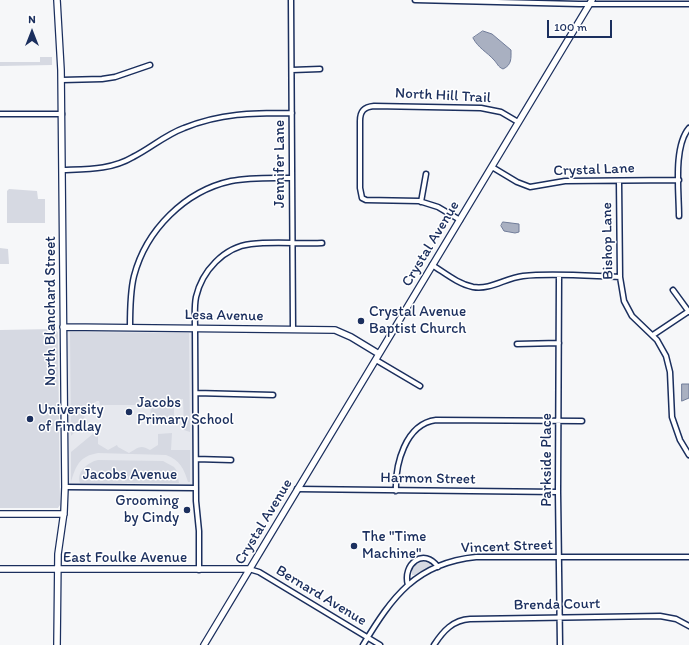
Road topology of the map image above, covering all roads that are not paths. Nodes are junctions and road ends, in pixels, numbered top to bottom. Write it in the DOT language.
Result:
graph roads {
  1 [pos="57,0"];
  2 [pos="291,0"];
  3 [pos="415,0"];
  4 [pos="436,0"];
  5 [pos="441,0"];
  6 [pos="471,0"];
  7 [pos="518,1"];
  8 [pos="590,2"];
  9 [pos="689,4"];
  10 [pos="150,64"];
  11 [pos="320,69"];
  12 [pos="292,70"];
  13 [pos="62,80"];
  14 [pos="292,113"];
  15 [pos="0,114"];
  16 [pos="62,114"];
  17 [pos="518,122"];
  18 [pos="689,128"];
  19 [pos="492,167"];
  20 [pos="62,170"];
  21 [pos="426,174"];
  22 [pos="292,178"];
  23 [pos="679,180"];
  24 [pos="619,181"];
  25 [pos="421,202"];
  26 [pos="679,216"];
  27 [pos="460,220"];
  28 [pos="292,243"];
  29 [pos="322,243"];
  30 [pos="432,266"];
  31 [pos="559,276"];
  32 [pos="620,277"];
  33 [pos="673,290"];
  34 [pos="689,312"];
  35 [pos="63,327"];
  36 [pos="130,327"];
  37 [pos="195,328"];
  38 [pos="292,329"];
  39 [pos="653,335"];
  40 [pos="517,344"];
  41 [pos="559,344"];
  42 [pos="379,354"];
  43 [pos="376,360"];
  44 [pos="420,386"];
  45 [pos="196,393"];
  46 [pos="272,395"];
  47 [pos="559,421"];
  48 [pos="582,421"];
  49 [pos="689,455"];
  50 [pos="196,459"];
  51 [pos="231,460"];
  52 [pos="65,487"];
  53 [pos="196,488"];
  54 [pos="297,489"];
  55 [pos="396,491"];
  56 [pos="558,492"];
  57 [pos="0,514"];
  58 [pos="64,514"];
  59 [pos="689,557"];
  60 [pos="559,558"];
  61 [pos="438,567"];
  62 [pos="0,569"];
  63 [pos="249,569"];
  64 [pos="58,570"];
  65 [pos="200,570"];
  66 [pos="408,585"];
  67 [pos="559,618"];
  68 [pos="689,626"];
  69 [pos="368,638"];
  70 [pos="57,645"];
  71 [pos="204,645"];
  72 [pos="363,645"];
  73 [pos="380,645"];
  74 [pos="434,645"];
  75 [pos="560,645"];
  1 -- 13 [label="street, North Blanchard Street"];
  2 -- 12 [label="street, Jennifer Lane"];
  3 -- 4 [label="street"];
  4 -- 5 [label="street"];
  5 -- 6 [label="street"];
  6 -- 7 [label="street"];
  7 -- 8 [label="street"];
  8 -- 9 [label="street"];
  8 -- 17 [label="street, Crystal Avenue"];
  10 -- 13 [label="street"];
  11 -- 12 [label="street"];
  12 -- 14 [label="street, Jennifer Lane"];
  13 -- 16 [label="street, North Blanchard Street"];
  14 -- 20 [label="street"];
  14 -- 22 [label="street, Jennifer Lane"];
  15 -- 16 [label="street"];
  16 -- 20 [label="street, North Blanchard Street"];
  17 -- 19 [label="street, Crystal Avenue"];
  17 -- 25 [label="street, North Hill Trail"];
  18 -- 23 [label="street"];
  19 -- 24 [label="street, Crystal Lane"];
  19 -- 27 [label="street, Crystal Avenue"];
  20 -- 35 [label="street, North Blanchard Street"];
  21 -- 25 [label="street"];
  22 -- 28 [label="street, Jennifer Lane"];
  22 -- 36 [label="street"];
  23 -- 24 [label="street, Crystal Lane"];
  23 -- 26 [label="street"];
  24 -- 32 [label="street, Bishop Lane"];
  25 -- 27 [label="street"];
  27 -- 30 [label="street, Crystal Avenue"];
  28 -- 29 [label="street"];
  28 -- 37 [label="street"];
  28 -- 38 [label="street, Jennifer Lane"];
  30 -- 31 [label="street"];
  30 -- 42 [label="street, Crystal Avenue"];
  31 -- 32 [label="street"];
  31 -- 41 [label="street, Parkside Place"];
  32 -- 39 [label="street, Bishop Lane"];
  33 -- 34 [label="street"];
  34 -- 39 [label="street"];
  35 -- 36 [label="street, Lesa Avenue"];
  35 -- 52 [label="street, North Blanchard Street"];
  36 -- 37 [label="street, Lesa Avenue"];
  37 -- 38 [label="street, Lesa Avenue"];
  37 -- 45 [label="street"];
  38 -- 42 [label="street, Lesa Avenue"];
  39 -- 49 [label="street"];
  40 -- 41 [label="street"];
  41 -- 47 [label="street, Parkside Place"];
  42 -- 43 [label="street, Crystal Avenue"];
  43 -- 44 [label="street"];
  43 -- 54 [label="street, Crystal Avenue"];
  45 -- 46 [label="street"];
  45 -- 50 [label="street"];
  47 -- 48 [label="street"];
  47 -- 55 [label="street"];
  47 -- 56 [label="street, Parkside Place"];
  50 -- 51 [label="street"];
  50 -- 53 [label="street"];
  52 -- 53 [label="street, Jacobs Avenue"];
  52 -- 58 [label="street, North Blanchard Street"];
  53 -- 65 [label="street"];
  54 -- 55 [label="street, Harmon Street"];
  54 -- 63 [label="street, Crystal Avenue"];
  55 -- 56 [label="street, Harmon Street"];
  56 -- 60 [label="street, Parkside Place"];
  57 -- 58 [label="street"];
  58 -- 64 [label="street, North Blanchard Street"];
  59 -- 60 [label="street, Vincent Street"];
  60 -- 61 [label="street, Vincent Street"];
  60 -- 67 [label="street, Parkside Place"];
  61 -- 66 [label="street, Vincent Street"];
  61 -- 66 [label="street"];
  62 -- 64 [label="street, East Foulke Avenue"];
  63 -- 65 [label="street, East Foulke Avenue"];
  63 -- 69 [label="street, Bernard Avenue"];
  63 -- 71 [label="street, Crystal Avenue"];
  64 -- 65 [label="street, East Foulke Avenue"];
  64 -- 70 [label="street, North Blanchard Street"];
  66 -- 69 [label="street, Vincent Street"];
  67 -- 68 [label="street, Brenda Court"];
  67 -- 74 [label="street, Brenda Court"];
  67 -- 75 [label="street, Parkside Place"];
  69 -- 72 [label="street, Vincent Street"];
  69 -- 73 [label="street, Bernard Avenue"];
}
